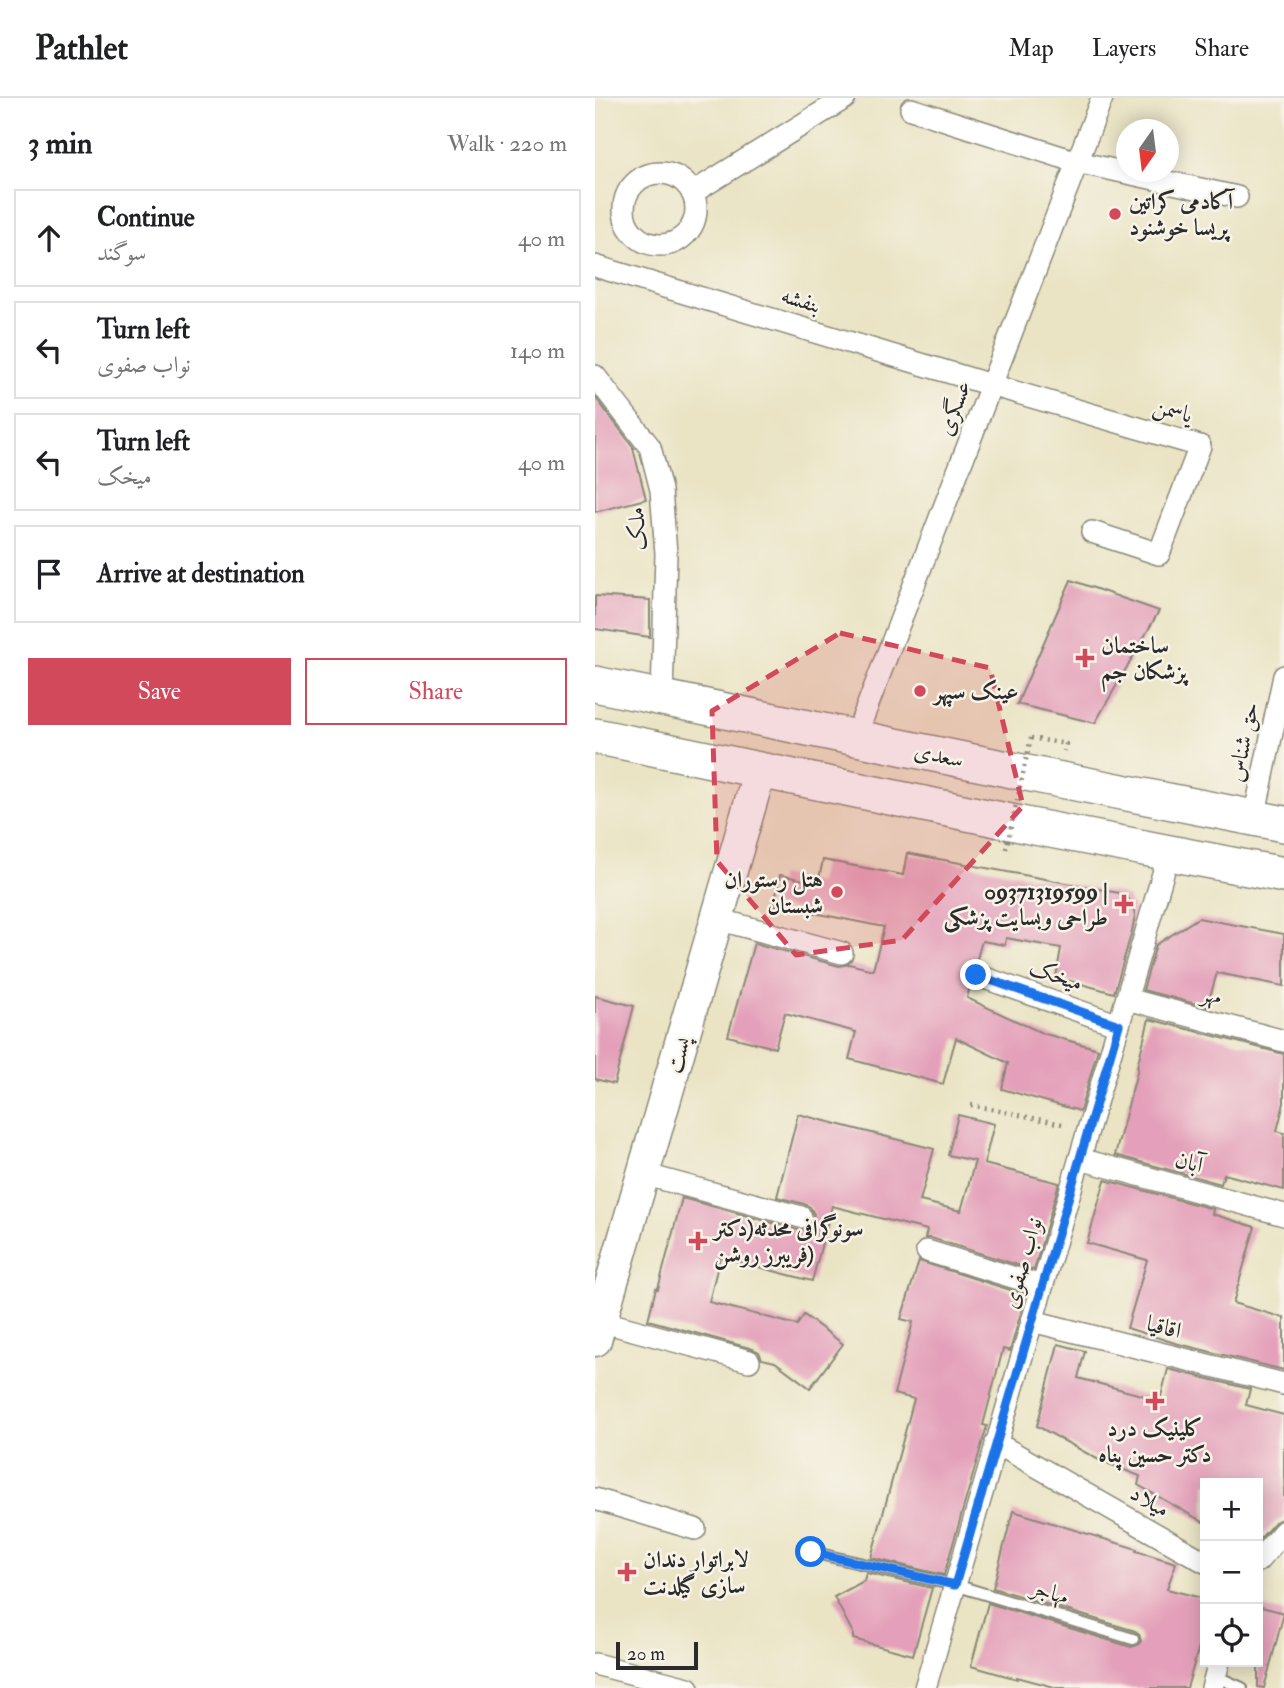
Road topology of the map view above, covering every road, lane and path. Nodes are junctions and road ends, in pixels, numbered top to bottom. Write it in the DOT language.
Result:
graph roads {
  1 [pos="845,98"];
  2 [pos="1102,98"];
  3 [pos="911,109"];
  4 [pos="1077,162"];
  5 [pos="692,193"];
  6 [pos="1237,197"];
  7 [pos="647,244"];
  8 [pos="595,266"];
  9 [pos="619,272"];
  10 [pos="595,376"];
  11 [pos="991,385"];
  12 [pos="1092,532"];
  13 [pos="1284,676"];
  14 [pos="595,684"];
  15 [pos="662,698"];
  16 [pos="595,736"];
  17 [pos="855,738"];
  18 [pos="1066,744"];
  19 [pos="760,770"];
  20 [pos="1269,821"];
  21 [pos="1006,849"];
  22 [pos="1169,853"];
  23 [pos="1284,875"];
  24 [pos="717,919"];
  25 [pos="842,953"];
  26 [pos="976,975"];
  27 [pos="1126,999"];
  28 [pos="1119,1025"];
  29 [pos="1284,1041"];
  30 [pos="971,1105"];
  31 [pos="1088,1130"];
  32 [pos="1080,1159"];
  33 [pos="643,1174"];
  34 [pos="1284,1215"];
  35 [pos="801,1217"];
  36 [pos="927,1251"];
  37 [pos="1042,1286"];
  38 [pos="1032,1321"];
  39 [pos="598,1331"];
  40 [pos="749,1362"];
  41 [pos="1284,1384"];
  42 [pos="996,1443"];
  43 [pos="595,1499"];
  44 [pos="695,1529"];
  45 [pos="1284,1531"];
  46 [pos="811,1552"];
  47 [pos="1263,1555"];
  48 [pos="1200,1559"];
  49 [pos="955,1585"];
  50 [pos="1133,1639"];
  51 [pos="595,1664"];
  52 [pos="1215,1675"];
  53 [pos="688,1688"];
  54 [pos="925,1688"];
  55 [pos="1242,1688"];
  1 -- 5 [label="street"];
  2 -- 4 [label="street, عسگری"];
  3 -- 4 [label="street"];
  4 -- 6 [label="street"];
  4 -- 11 [label="street, عسگری"];
  5 -- 7 [label="street"];
  5 -- 7 [label="street"];
  7 -- 9 [label="street"];
  8 -- 9 [label="street, بنفشه"];
  9 -- 11 [label="street, بنفشه"];
  10 -- 15 [label="street, ملک"];
  11 -- 12 [label="street, یاسمن"];
  11 -- 17 [label="street, عسگری"];
  13 -- 20 [label="street, حق شناس"];
  14 -- 15 [label="main road, سعدی"];
  15 -- 17 [label="main road, سعدی"];
  16 -- 19 [label="main road"];
  17 -- 20 [label="main road, سعدی"];
  18 -- 21 [label="path, bridge"];
  19 -- 22 [label="main road"];
  19 -- 24 [label="street, پست"];
  22 -- 23 [label="main road"];
  22 -- 27 [label="street, نواب صفوی"];
  24 -- 25 [label="street"];
  24 -- 33 [label="street, پست"];
  26 -- 28 [label="street, میخک"];
  27 -- 28 [label="street, نواب صفوی"];
  27 -- 29 [label="street, مهر"];
  28 -- 31 [label="street, نواب صفوی"];
  30 -- 31 [label="path"];
  31 -- 32 [label="street, نواب صفوی"];
  32 -- 34 [label="street, آبان"];
  32 -- 37 [label="street, نواب صفوی"];
  33 -- 35 [label="street"];
  33 -- 39 [label="street, پست"];
  36 -- 37 [label="street"];
  37 -- 38 [label="street, نواب صفوی"];
  38 -- 41 [label="street, اقاقیا"];
  38 -- 42 [label="street, نواب صفوی"];
  39 -- 40 [label="street"];
  42 -- 48 [label="street, میلاد"];
  42 -- 49 [label="street, نواب صفوی"];
  43 -- 44 [label="street"];
  45 -- 47 [label="street"];
  46 -- 49 [label="lane, مهاجر"];
  49 -- 50 [label="lane, مهاجر"];
  49 -- 54 [label="street, نواب صفوی"];
  51 -- 53 [label="street"];
  52 -- 55 [label="lane"];
}
